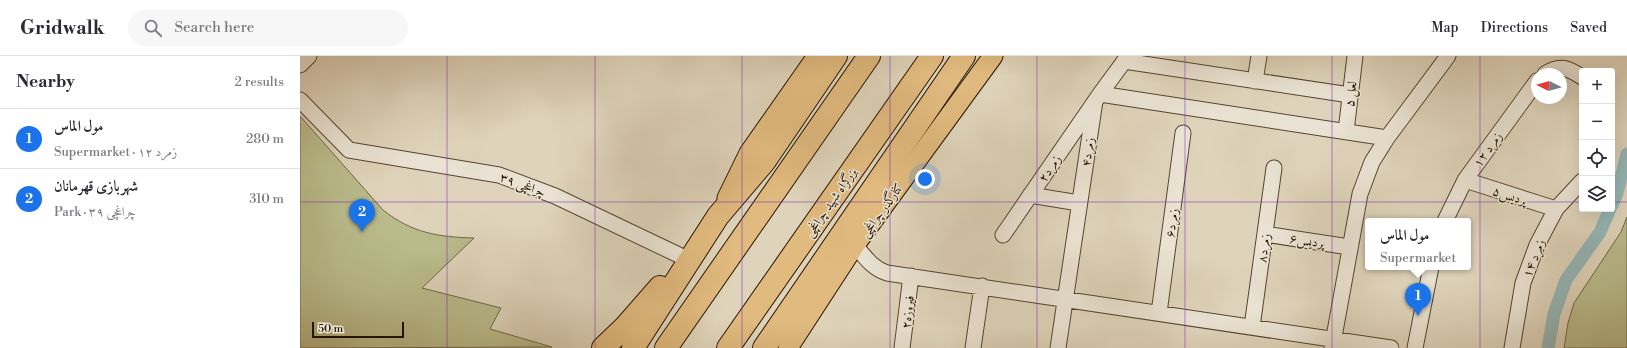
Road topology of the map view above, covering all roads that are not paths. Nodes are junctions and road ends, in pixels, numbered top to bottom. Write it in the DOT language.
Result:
graph roads {
  1 [pos="309,56"];
  2 [pos="817,56"];
  3 [pos="836,56"];
  4 [pos="869,56"];
  5 [pos="932,56"];
  6 [pos="964,56"];
  7 [pos="994,56"];
  8 [pos="1259,56"];
  9 [pos="1355,56"];
  10 [pos="1448,56"];
  11 [pos="1126,59"];
  12 [pos="300,65"];
  13 [pos="1567,68"];
  14 [pos="1579,75"];
  15 [pos="1255,81"];
  16 [pos="1531,89"];
  17 [pos="1350,95"];
  18 [pos="1097,97"];
  19 [pos="300,100"];
  20 [pos="1346,131"];
  21 [pos="1184,133"];
  22 [pos="1387,138"];
  23 [pos="1274,168"];
  24 [pos="1465,180"];
  25 [pos="1579,184"];
  26 [pos="1030,195"];
  27 [pos="1079,203"];
  28 [pos="1556,209"];
  29 [pos="718,216"];
  30 [pos="1446,218"];
  31 [pos="1265,234"];
  32 [pos="1003,235"];
  33 [pos="705,237"];
  34 [pos="855,245"];
  35 [pos="1349,247"];
  36 [pos="685,258"];
  37 [pos="1430,270"];
  38 [pos="911,276"];
  39 [pos="982,286"];
  40 [pos="827,288"];
  41 [pos="1065,299"];
  42 [pos="1159,313"];
  43 [pos="788,315"];
  44 [pos="1252,327"];
  45 [pos="1332,344"];
  46 [pos="603,348"];
  47 [pos="632,348"];
  48 [pos="666,348"];
  49 [pos="728,348"];
  50 [pos="764,348"];
  51 [pos="788,348"];
  52 [pos="902,348"];
  53 [pos="974,348"];
  54 [pos="1058,348"];
  55 [pos="1391,348"];
  56 [pos="1415,348"];
  57 [pos="1512,348"];
  1 -- 12 [label="street"];
  2 -- 29 [label="main road"];
  3 -- 29 [label="highway"];
  4 -- 48 [label="highway"];
  5 -- 49 [label="highway, بزرگراه شهید چراغچی"];
  6 -- 43 [label="highway"];
  7 -- 34 [label="main road, کنارگذر چراغچی"];
  8 -- 15 [label="street"];
  9 -- 17 [label="street, لعل ۵"];
  10 -- 22 [label="street"];
  11 -- 15 [label="street"];
  11 -- 18 [label="street, زمرد۲"];
  13 -- 14 [label="street"];
  15 -- 17 [label="street"];
  16 -- 24 [label="street, زمرد ۱۲"];
  17 -- 20 [label="street, لعل ۵"];
  18 -- 20 [label="street"];
  18 -- 26 [label="street, زمرد۲"];
  18 -- 27 [label="street, زمرد۴"];
  19 -- 36 [label="street, چراغچی ۳۹"];
  20 -- 22 [label="street"];
  21 -- 42 [label="street, زمرد۶"];
  22 -- 35 [label="street"];
  23 -- 31 [label="street, زمرد۸"];
  24 -- 28 [label="street, پردیس۵"];
  24 -- 30 [label="street, زمرد ۱۲"];
  25 -- 28 [label="street, زمرد ۱۴"];
  26 -- 27 [label="street"];
  26 -- 32 [label="street, زمرد۲"];
  27 -- 41 [label="street, زمرد۴"];
  28 -- 57 [label="street, زمرد ۱۴"];
  29 -- 33 [label="highway"];
  31 -- 35 [label="street, پردیس۶"];
  31 -- 44 [label="street, زمرد۸"];
  33 -- 36 [label="highway"];
  33 -- 47 [label="highway"];
  34 -- 38 [label="street"];
  34 -- 40 [label="main road, کنارگذر چراغچی"];
  35 -- 45 [label="street"];
  36 -- 46 [label="highway"];
  37 -- 56 [label="street"];
  38 -- 39 [label="street"];
  38 -- 52 [label="street, فیروزه۲"];
  39 -- 41 [label="street"];
  39 -- 53 [label="street"];
  40 -- 43 [label="main road, کنارگذر چراغچی"];
  40 -- 51 [label="main road"];
  41 -- 42 [label="street"];
  41 -- 54 [label="street, زمرد۴"];
  42 -- 44 [label="street"];
  43 -- 50 [label="highway"];
  44 -- 45 [label="street"];
  45 -- 55 [label="street"];
}
